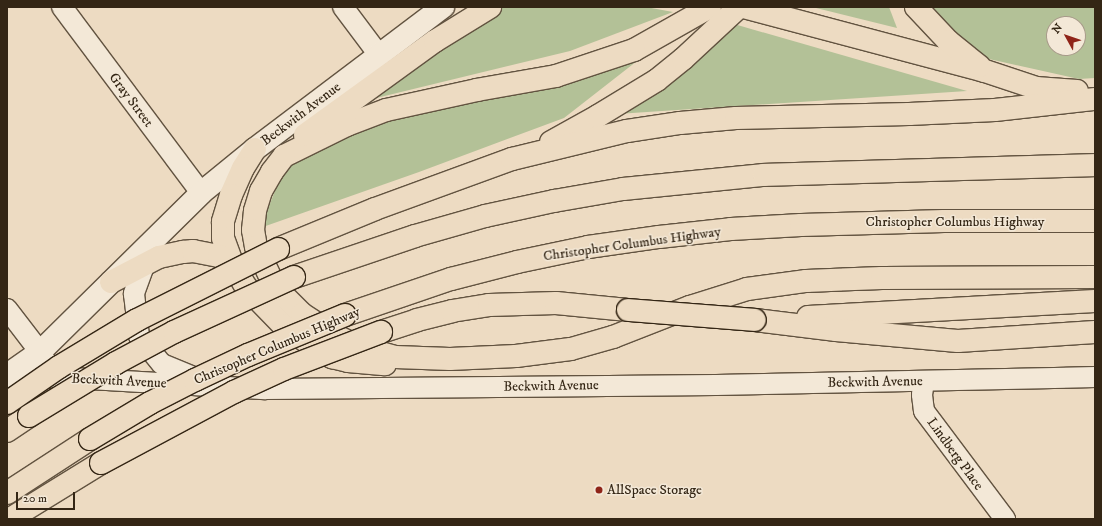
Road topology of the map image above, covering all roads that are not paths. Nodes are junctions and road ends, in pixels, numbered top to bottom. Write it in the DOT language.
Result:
graph roads {
  1 [pos="62,7"];
  2 [pos="343,7"];
  3 [pos="443,7"];
  4 [pos="490,7"];
  5 [pos="744,7"];
  6 [pos="916,7"];
  7 [pos="718,12"];
  8 [pos="379,55"];
  9 [pos="985,71"];
  10 [pos="1095,93"];
  11 [pos="1095,99"];
  12 [pos="255,149"];
  13 [pos="284,156"];
  14 [pos="512,159"];
  15 [pos="1095,165"];
  16 [pos="201,193"];
  17 [pos="1095,221"];
  18 [pos="145,263"];
  19 [pos="232,263"];
  20 [pos="1095,277"];
  21 [pos="111,282"];
  22 [pos="1095,301"];
  23 [pos="7,309"];
  24 [pos="755,320"];
  25 [pos="1095,332"];
  26 [pos="40,352"];
  27 [pos="416,359"];
  28 [pos="7,375"];
  29 [pos="55,377"];
  30 [pos="1095,377"];
  31 [pos="7,382"];
  32 [pos="924,382"];
  33 [pos="216,386"];
  34 [pos="7,403"];
  35 [pos="7,431"];
  36 [pos="7,493"];
  37 [pos="10,519"];
  38 [pos="1005,519"];
  1 -- 16 [label="street, Gray Street"];
  2 -- 8 [label="street"];
  3 -- 8 [label="street, Beckwith Avenue"];
  4 -- 13 [label="highway"];
  5 -- 9 [label="highway"];
  6 -- 9 [label="highway"];
  7 -- 13 [label="highway"];
  7 -- 14 [label="highway"];
  8 -- 12 [label="street, Beckwith Avenue"];
  9 -- 10 [label="highway"];
  11 -- 14 [label="highway"];
  12 -- 16 [label="street, Beckwith Avenue"];
  12 -- 19 [label="highway"];
  13 -- 27 [label="highway"];
  14 -- 34 [label="highway, bridge"];
  15 -- 35 [label="highway, bridge"];
  16 -- 21 [label="street, Beckwith Avenue"];
  17 -- 36 [label="highway, Christopher Columbus Highway, bridge"];
  18 -- 19 [label="highway"];
  18 -- 21 [label="highway"];
  18 -- 33 [label="street"];
  19 -- 27 [label="highway"];
  20 -- 27 [label="highway"];
  21 -- 26 [label="street, Beckwith Avenue"];
  22 -- 24 [label="highway"];
  23 -- 26 [label="street"];
  24 -- 25 [label="highway"];
  24 -- 37 [label="highway, bridge"];
  26 -- 28 [label="street, Beckwith Avenue"];
  26 -- 29 [label="street"];
  29 -- 31 [label="street, Beckwith Avenue"];
  29 -- 33 [label="street, Beckwith Avenue"];
  30 -- 32 [label="street, Beckwith Avenue"];
  32 -- 33 [label="street, Beckwith Avenue"];
  32 -- 38 [label="street, Lindberg Place"];
}
